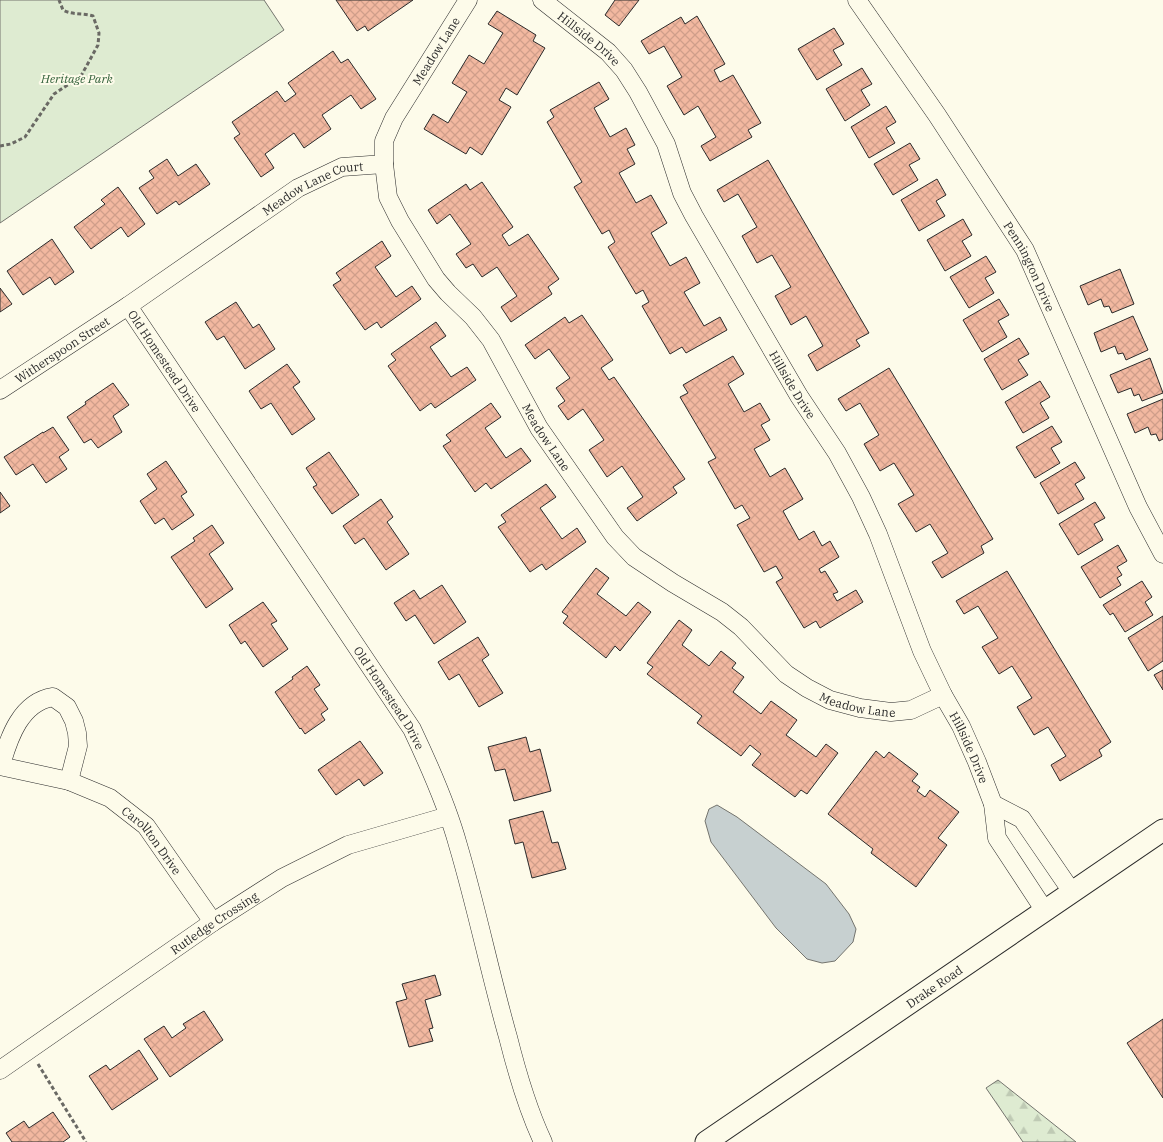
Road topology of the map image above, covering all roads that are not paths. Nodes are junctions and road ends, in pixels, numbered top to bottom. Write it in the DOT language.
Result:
graph roads {
  1 [pos="468,0"];
  2 [pos="542,0"];
  3 [pos="857,0"];
  4 [pos="384,164"];
  5 [pos="246,223"];
  6 [pos="128,306"];
  7 [pos="0,390"];
  8 [pos="1163,554"];
  9 [pos="943,695"];
  10 [pos="1,766"];
  11 [pos="69,781"];
  12 [pos="993,804"];
  13 [pos="448,816"];
  14 [pos="1163,830"];
  15 [pos="1072,892"];
  16 [pos="1045,911"];
  17 [pos="213,922"];
  18 [pos="0,1070"];
  19 [pos="543,1142"];
  20 [pos="706,1142"];
  1 -- 4 [label="street, Meadow Lane"];
  2 -- 9 [label="street, Hillside Drive"];
  3 -- 8 [label="street, Pennington Drive"];
  4 -- 5 [label="street, Meadow Lane Court"];
  4 -- 9 [label="street, Meadow Lane"];
  5 -- 6 [label="street, Witherspoon Street"];
  6 -- 7 [label="street, Witherspoon Street"];
  6 -- 13 [label="street, Old Homestead Drive"];
  9 -- 12 [label="street, Hillside Drive"];
  10 -- 11 [label="street, Carollton Drive"];
  10 -- 11 [label="street, Carollton Drive"];
  11 -- 17 [label="street, Carollton Drive"];
  12 -- 15 [label="street"];
  12 -- 16 [label="street, Hillside Drive"];
  13 -- 17 [label="street, Rutledge Crossing"];
  13 -- 19 [label="street, Old Homestead Drive"];
  14 -- 15 [label="street, Drake Road"];
  15 -- 16 [label="street, Drake Road"];
  16 -- 20 [label="street, Drake Road"];
  17 -- 18 [label="street, Rutledge Crossing"];
}
